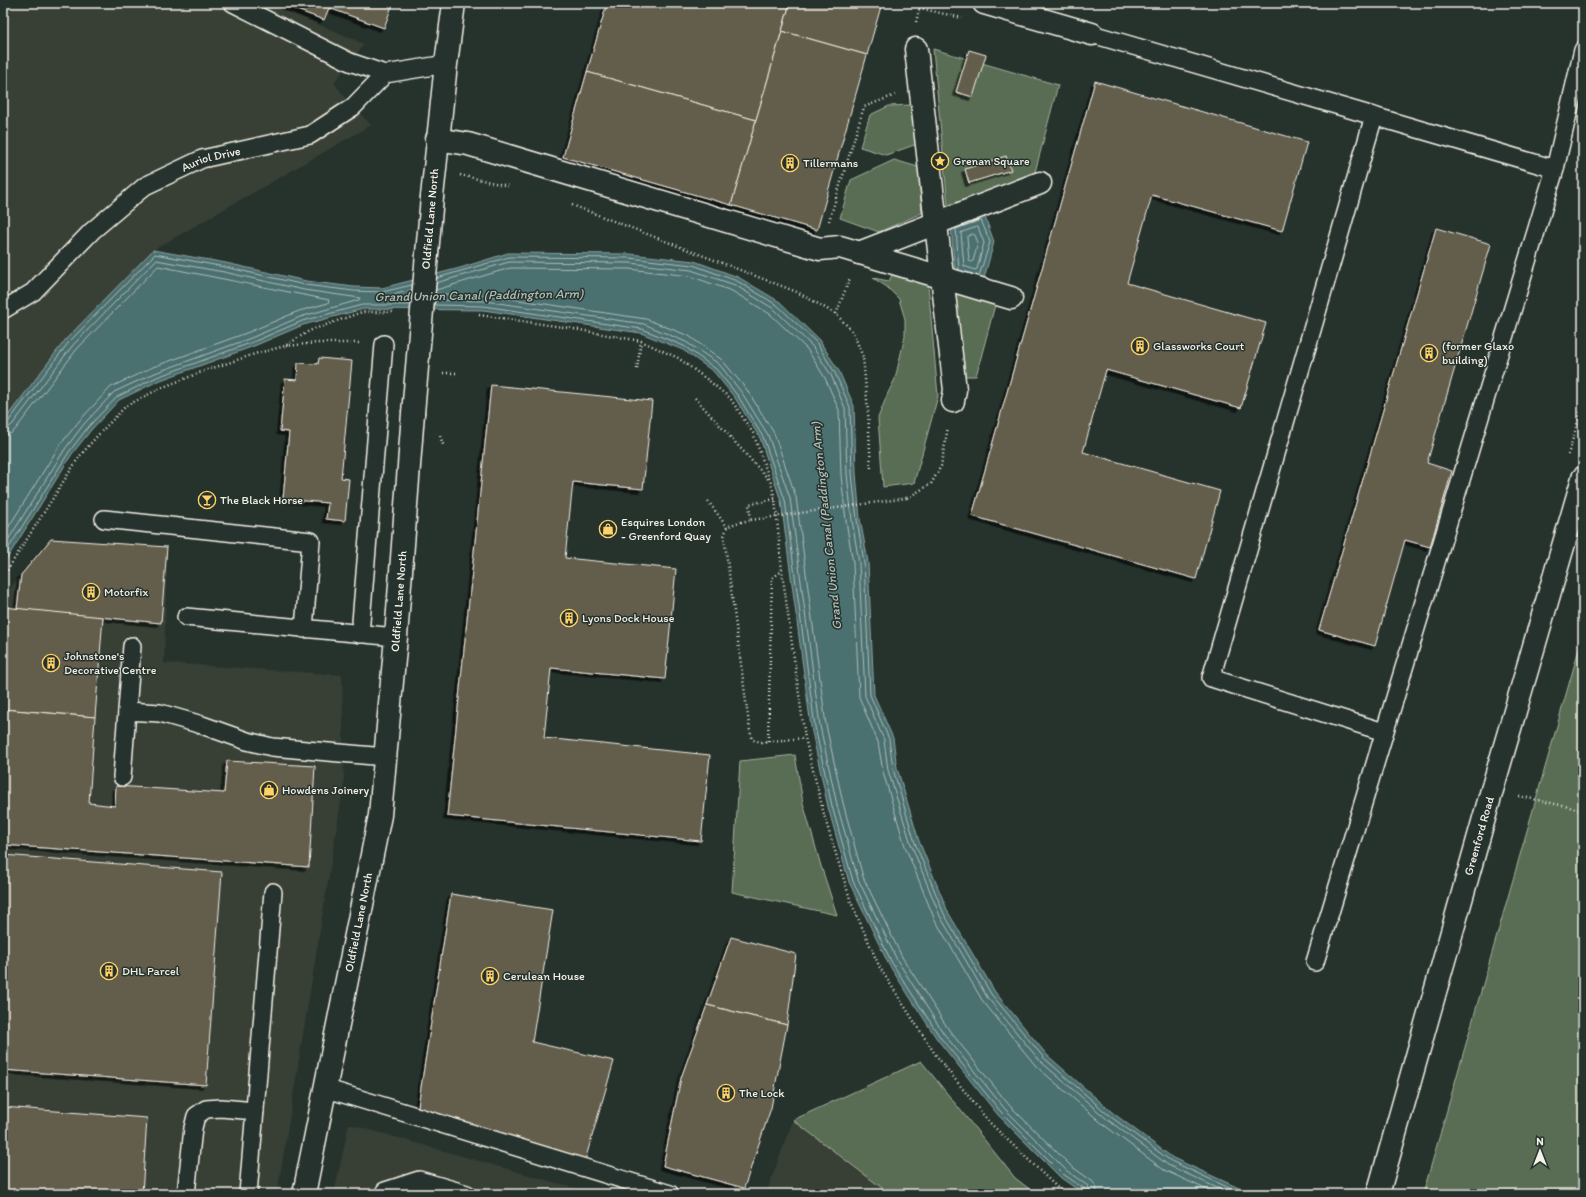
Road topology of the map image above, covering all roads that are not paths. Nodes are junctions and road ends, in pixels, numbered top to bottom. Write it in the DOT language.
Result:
graph roads {
  1 [pos="233,3"];
  2 [pos="454,3"];
  3 [pos="984,3"];
  4 [pos="1092,34"];
  5 [pos="916,49"];
  6 [pos="1583,50"];
  7 [pos="446,64"];
  8 [pos="385,74"];
  9 [pos="1374,116"];
  10 [pos="437,139"];
  11 [pos="1555,169"];
  12 [pos="1040,183"];
  13 [pos="936,224"];
  14 [pos="859,253"];
  15 [pos="943,279"];
  16 [pos="1011,298"];
  17 [pos="3,310"];
  18 [pos="384,344"];
  19 [pos="953,402"];
  20 [pos="1583,478"];
  21 [pos="104,519"];
  22 [pos="186,617"];
  23 [pos="304,629"];
  24 [pos="360,634"];
  25 [pos="396,637"];
  26 [pos="132,646"];
  27 [pos="127,711"];
  28 [pos="1384,732"];
  29 [pos="385,757"];
  30 [pos="122,777"];
  31 [pos="273,892"];
  32 [pos="1315,962"];
  33 [pos="324,1088"];
  34 [pos="254,1111"];
  35 [pos="186,1194"];
  36 [pos="248,1194"];
  37 [pos="304,1194"];
  38 [pos="384,1194"];
  39 [pos="467,1194"];
  40 [pos="670,1194"];
  41 [pos="1378,1194"];
  1 -- 8 [label="lane"];
  2 -- 7 [label="street, Oldfield Lane North"];
  3 -- 4 [label="street"];
  4 -- 9 [label="lane"];
  5 -- 13 [label="street"];
  6 -- 11 [label="lane"];
  7 -- 8 [label="lane"];
  7 -- 10 [label="street, Oldfield Lane North"];
  8 -- 17 [label="lane, Auriol Drive"];
  9 -- 11 [label="lane"];
  9 -- 28 [label="lane"];
  10 -- 14 [label="street"];
  10 -- 25 [label="street, Oldfield Lane North, bridge"];
  11 -- 28 [label="lane"];
  12 -- 13 [label="street"];
  13 -- 14 [label="street"];
  13 -- 15 [label="street"];
  14 -- 15 [label="street"];
  15 -- 16 [label="street"];
  15 -- 19 [label="street"];
  18 -- 24 [label="lane"];
  20 -- 41 [label="street, Greenford Road"];
  21 -- 23 [label="lane"];
  22 -- 23 [label="lane"];
  23 -- 24 [label="lane"];
  24 -- 25 [label="lane"];
  25 -- 29 [label="street, Oldfield Lane North"];
  26 -- 27 [label="lane"];
  27 -- 29 [label="lane"];
  27 -- 30 [label="lane"];
  28 -- 32 [label="lane"];
  29 -- 33 [label="street, Oldfield Lane North"];
  31 -- 34 [label="lane"];
  33 -- 37 [label="street, Oldfield Lane North"];
  33 -- 40 [label="lane"];
  34 -- 35 [label="lane"];
  34 -- 36 [label="lane"];
  38 -- 39 [label="lane"];
}
